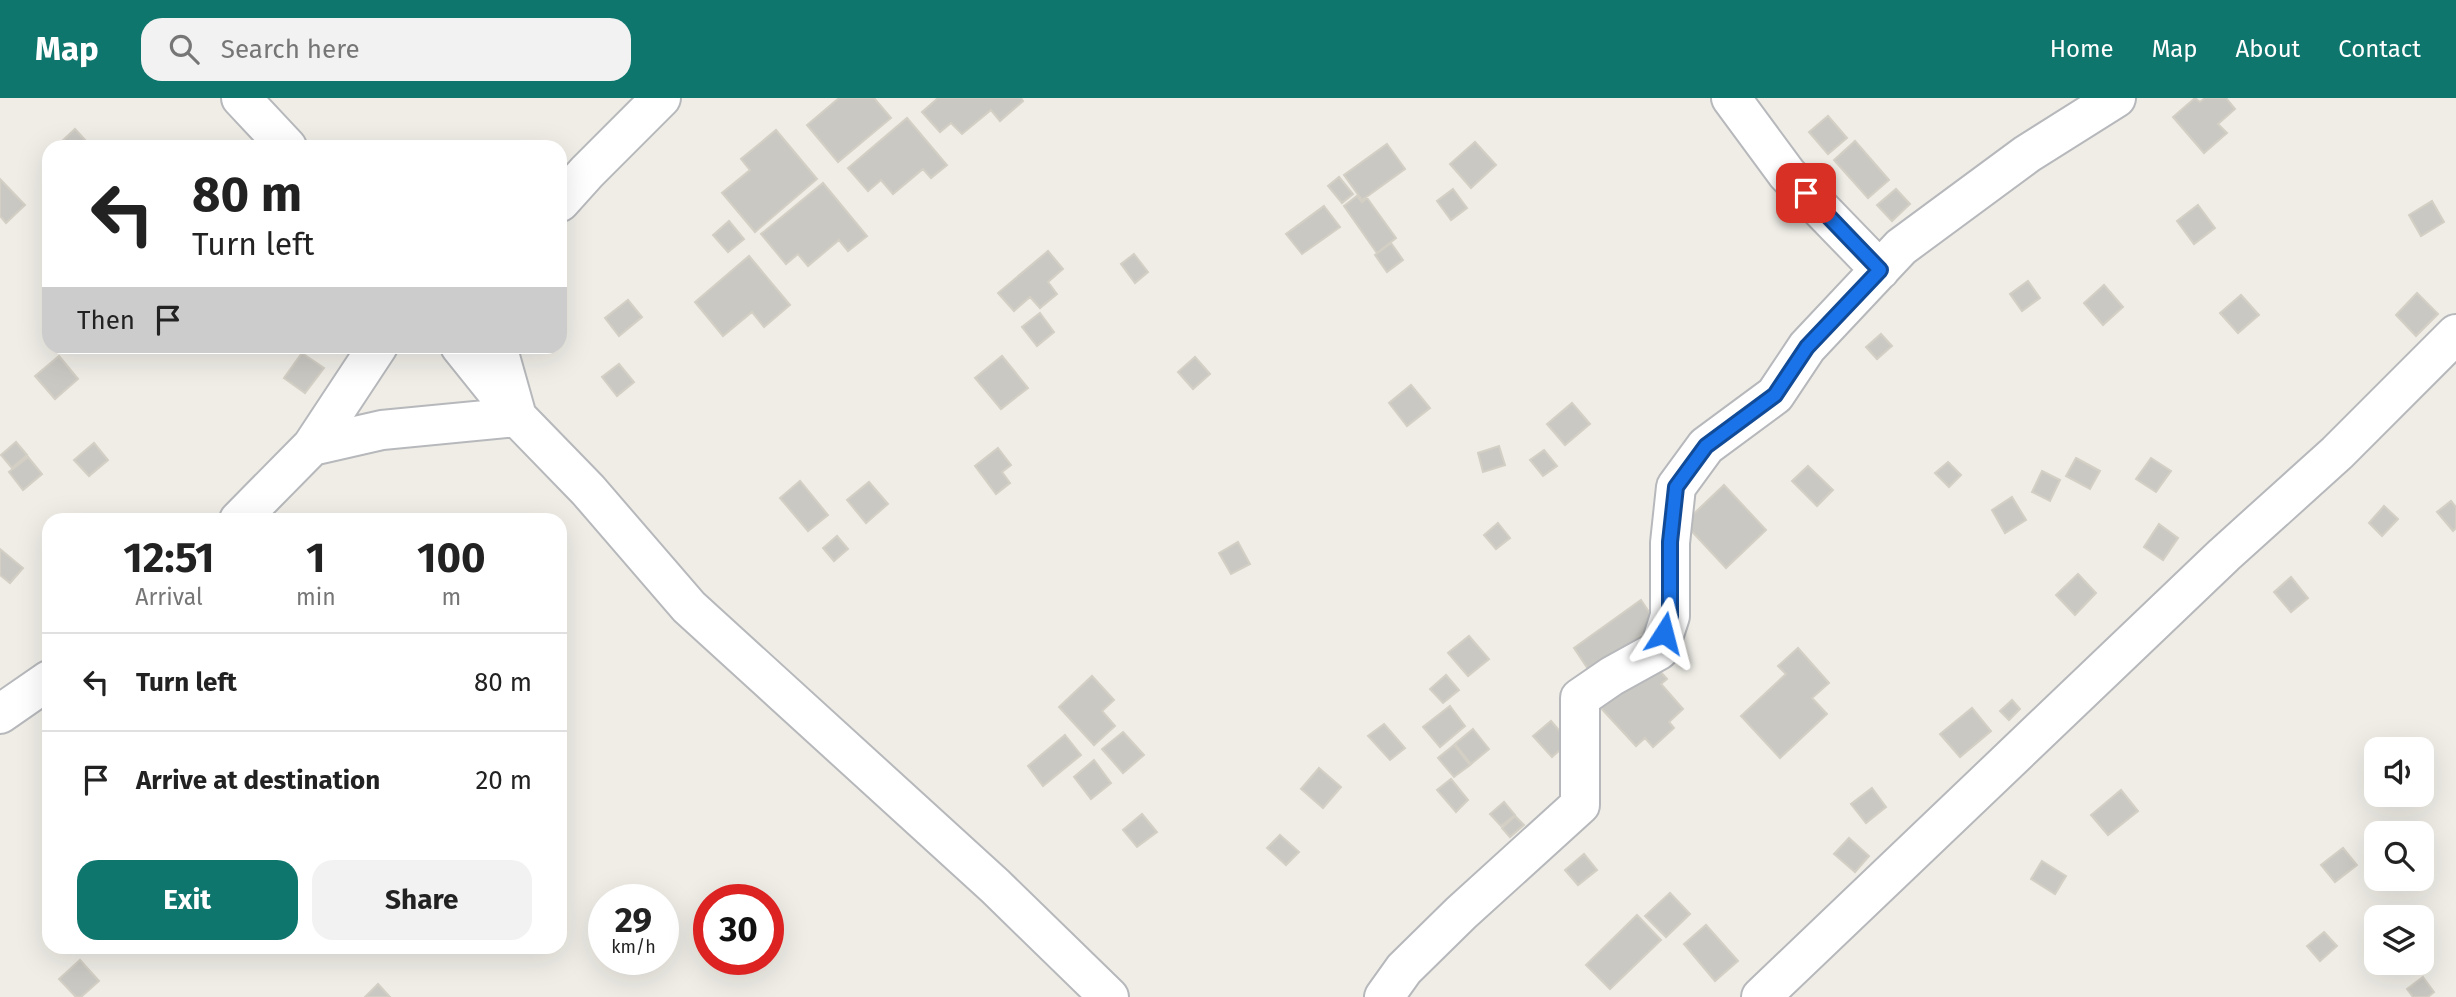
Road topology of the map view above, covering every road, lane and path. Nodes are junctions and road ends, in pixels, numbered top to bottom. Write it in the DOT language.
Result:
graph roads {
  1 [pos="241,98"];
  2 [pos="661,98"];
  3 [pos="1731,98"];
  4 [pos="2116,98"];
  5 [pos="280,140"];
  6 [pos="567,194"];
  7 [pos="1880,270"];
  8 [pos="2456,334"];
  9 [pos="373,354"];
  10 [pos="466,354"];
  11 [pos="499,354"];
  12 [pos="517,417"];
  13 [pos="312,446"];
  14 [pos="246,513"];
  15 [pos="42,685"];
  16 [pos="0,714"];
  17 [pos="1109,997"];
  18 [pos="1384,997"];
  19 [pos="1761,997"];
  1 -- 5 [label="street"];
  2 -- 6 [label="street"];
  3 -- 7 [label="street"];
  4 -- 7 [label="street"];
  7 -- 18 [label="street"];
  8 -- 19 [label="street"];
  9 -- 13 [label="street"];
  10 -- 12 [label="street"];
  11 -- 12 [label="street"];
  12 -- 13 [label="street"];
  12 -- 17 [label="street"];
  13 -- 14 [label="street"];
  15 -- 16 [label="street"];
}
